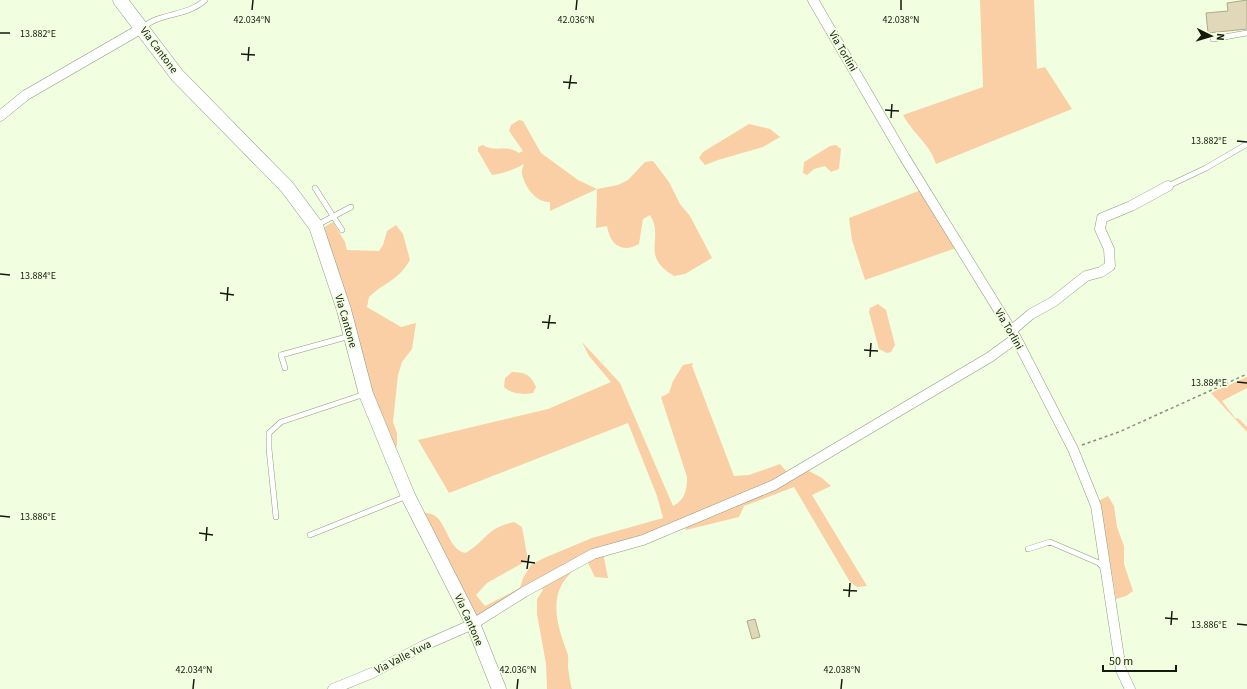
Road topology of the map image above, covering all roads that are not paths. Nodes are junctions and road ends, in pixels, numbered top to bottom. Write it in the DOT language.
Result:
graph roads {
  1 [pos="120,0"];
  2 [pos="205,0"];
  3 [pos="813,0"];
  4 [pos="142,28"];
  5 [pos="1247,33"];
  6 [pos="1213,39"];
  7 [pos="0,116"];
  8 [pos="1247,144"];
  9 [pos="1168,186"];
  10 [pos="315,188"];
  11 [pos="351,207"];
  12 [pos="334,216"];
  13 [pos="316,226"];
  14 [pos="342,230"];
  15 [pos="1013,334"];
  16 [pos="351,335"];
  17 [pos="285,368"];
  18 [pos="366,394"];
  19 [pos="408,496"];
  20 [pos="276,517"];
  21 [pos="310,535"];
  22 [pos="1028,549"];
  23 [pos="1107,573"];
  24 [pos="472,624"];
  25 [pos="333,689"];
  26 [pos="499,689"];
  27 [pos="1130,689"];
  1 -- 4 [label="main road, Via Cantone"];
  2 -- 4 [label="lane"];
  3 -- 15 [label="street, Via Torlini"];
  4 -- 7 [label="street"];
  4 -- 13 [label="main road, Via Cantone"];
  5 -- 6 [label="lane"];
  8 -- 9 [label="lane"];
  9 -- 15 [label="street, Via Valle Yuva"];
  10 -- 12 [label="lane"];
  11 -- 12 [label="lane"];
  12 -- 13 [label="lane"];
  12 -- 14 [label="lane"];
  13 -- 16 [label="main road, Via Cantone"];
  15 -- 23 [label="street, Via Torlini"];
  15 -- 24 [label="street, Via Valle Yuva"];
  16 -- 17 [label="lane"];
  16 -- 18 [label="main road, Via Cantone"];
  18 -- 19 [label="main road, Via Cantone"];
  18 -- 20 [label="lane"];
  19 -- 21 [label="lane"];
  19 -- 24 [label="main road, Via Cantone"];
  22 -- 23 [label="lane"];
  23 -- 27 [label="street, Via Torlini"];
  24 -- 25 [label="street, Via Valle Yuva"];
  24 -- 26 [label="main road, Via Cantone"];
}
